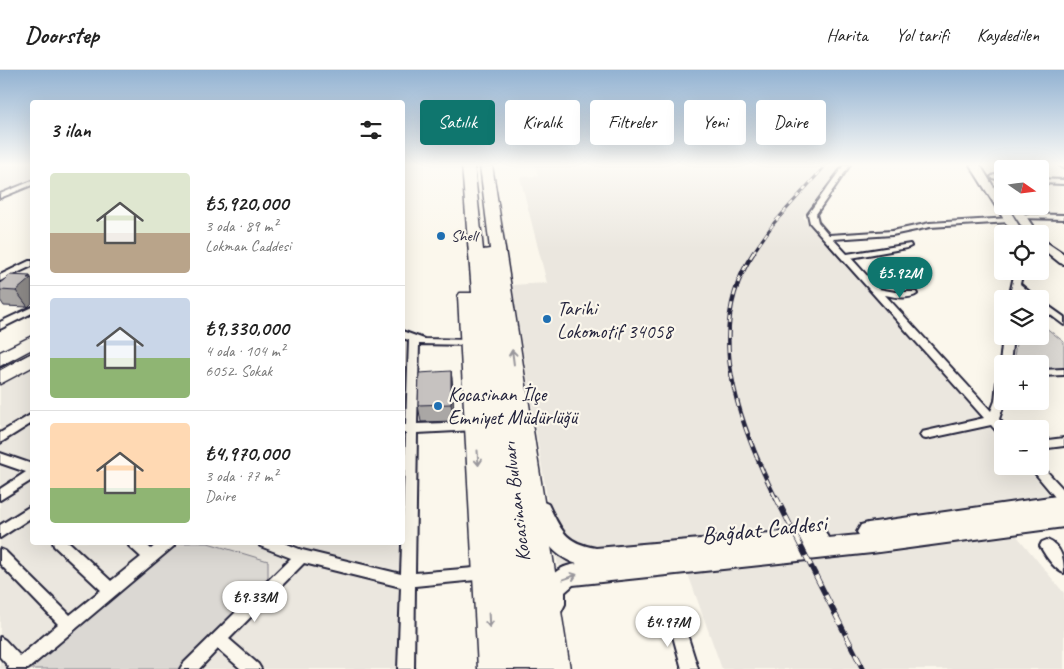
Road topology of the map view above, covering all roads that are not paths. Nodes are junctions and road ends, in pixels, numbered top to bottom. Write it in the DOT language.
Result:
graph roads {
  1 [pos="458,193"];
  2 [pos="473,193"];
  3 [pos="476,193"];
  4 [pos="490,193"];
  5 [pos="827,193"];
  6 [pos="996,193"];
  7 [pos="1014,215"];
  8 [pos="477,216"];
  9 [pos="1064,217"];
  10 [pos="1014,218"];
  11 [pos="1017,225"];
  12 [pos="1022,225"];
  13 [pos="827,237"];
  14 [pos="907,246"];
  15 [pos="1049,249"];
  16 [pos="480,250"];
  17 [pos="1049,256"];
  18 [pos="845,257"];
  19 [pos="1064,262"];
  20 [pos="30,264"];
  21 [pos="502,273"];
  22 [pos="0,277"];
  23 [pos="1016,280"];
  24 [pos="1015,284"];
  25 [pos="465,288"];
  26 [pos="1014,290"];
  27 [pos="1023,290"];
  28 [pos="877,291"];
  29 [pos="913,294"];
  30 [pos="30,311"];
  31 [pos="1049,311"];
  32 [pos="1064,322"];
  33 [pos="0,326"];
  34 [pos="408,336"];
  35 [pos="470,342"];
  36 [pos="30,343"];
  37 [pos="0,360"];
  38 [pos="30,360"];
  39 [pos="1064,372"];
  40 [pos="1049,373"];
  41 [pos="0,378"];
  42 [pos="997,410"];
  43 [pos="408,415"];
  44 [pos="30,419"];
  45 [pos="993,420"];
  46 [pos="476,426"];
  47 [pos="408,430"];
  48 [pos="926,435"];
  49 [pos="0,440"];
  50 [pos="1064,442"];
  51 [pos="1049,444"];
  52 [pos="3,463"];
  53 [pos="30,469"];
  54 [pos="30,475"];
  55 [pos="1043,475"];
  56 [pos="530,482"];
  57 [pos="407,492"];
  58 [pos="0,495"];
  59 [pos="1064,499"];
  60 [pos="1064,504"];
  61 [pos="30,514"];
  62 [pos="1064,518"];
  63 [pos="0,532"];
  64 [pos="62,545"];
  65 [pos="137,545"];
  66 [pos="165,545"];
  67 [pos="273,545"];
  68 [pos="1046,546"];
  69 [pos="0,555"];
  70 [pos="302,556"];
  71 [pos="151,557"];
  72 [pos="1064,567"];
  73 [pos="486,573"];
  74 [pos="410,580"];
  75 [pos="111,590"];
  76 [pos="675,618"];
  77 [pos="69,625"];
  78 [pos="218,639"];
  79 [pos="0,645"];
  80 [pos="18,668"];
  81 [pos="188,669"];
  82 [pos="253,669"];
  83 [pos="406,669"];
  84 [pos="492,669"];
  85 [pos="515,669"];
  86 [pos="535,669"];
  87 [pos="557,669"];
  88 [pos="690,669"];
  1 -- 25 [label="highway"];
  2 -- 8 [label="highway"];
  3 -- 8 [label="highway"];
  4 -- 21 [label="highway"];
  5 -- 13 [label="street"];
  6 -- 10 [label="street"];
  7 -- 10 [label="street"];
  8 -- 16 [label="highway, Kocasinan Bulvarı"];
  9 -- 10 [label="street"];
  10 -- 11 [label="street"];
  10 -- 12 [label="street"];
  10 -- 13 [label="street"];
  13 -- 18 [label="street"];
  14 -- 18 [label="street"];
  15 -- 19 [label="street"];
  16 -- 21 [label="highway"];
  16 -- 25 [label="highway"];
  16 -- 85 [label="highway, Kocasinan Bulvarı"];
  16 -- 86 [label="highway, Kocasinan Bulvarı"];
  17 -- 19 [label="street"];
  18 -- 28 [label="street"];
  20 -- 22 [label="street"];
  56 -- 21 [label="highway, one-way"];
  23 -- 24 [label="street"];
  24 -- 26 [label="street"];
  24 -- 27 [label="street"];
  25 -- 35 [label="highway"];
  28 -- 29 [label="street"];
  28 -- 45 [label="street"];
  30 -- 33 [label="street"];
  31 -- 32 [label="street"];
  34 -- 35 [label="street"];
  34 -- 43 [label="street"];
  35 -- 46 [label="highway"];
  36 -- 37 [label="highway"];
  38 -- 41 [label="highway"];
  39 -- 40 [label="street"];
  42 -- 45 [label="street"];
  43 -- 47 [label="street"];
  44 -- 49 [label="street"];
  45 -- 48 [label="street"];
  46 -- 47 [label="street"];
  46 -- 73 [label="highway, one-way"];
  47 -- 57 [label="street"];
  50 -- 51 [label="street"];
  52 -- 53 [label="street"];
  54 -- 58 [label="street"];
  55 -- 59 [label="street"];
  56 -- 60 [label="main road, Bağdat Caddesi"];
  56 -- 87 [label="highway"];
  57 -- 74 [label="street"];
  61 -- 63 [label="street"];
  87 -- 62 [label="main road, Bağdat Caddesi, one-way"];
  64 -- 75 [label="street"];
  65 -- 71 [label="street"];
  66 -- 71 [label="street"];
  67 -- 70 [label="street"];
  68 -- 72 [label="street"];
  69 -- 77 [label="street"];
  70 -- 74 [label="street"];
  70 -- 78 [label="street"];
  71 -- 75 [label="street"];
  73 -- 74 [label="street"];
  73 -- 84 [label="highway, one-way"];
  74 -- 83 [label="street"];
  75 -- 77 [label="street"];
  76 -- 88 [label="street"];
  77 -- 80 [label="street"];
  78 -- 81 [label="street"];
  78 -- 82 [label="street"];
  79 -- 80 [label="street"];
}
